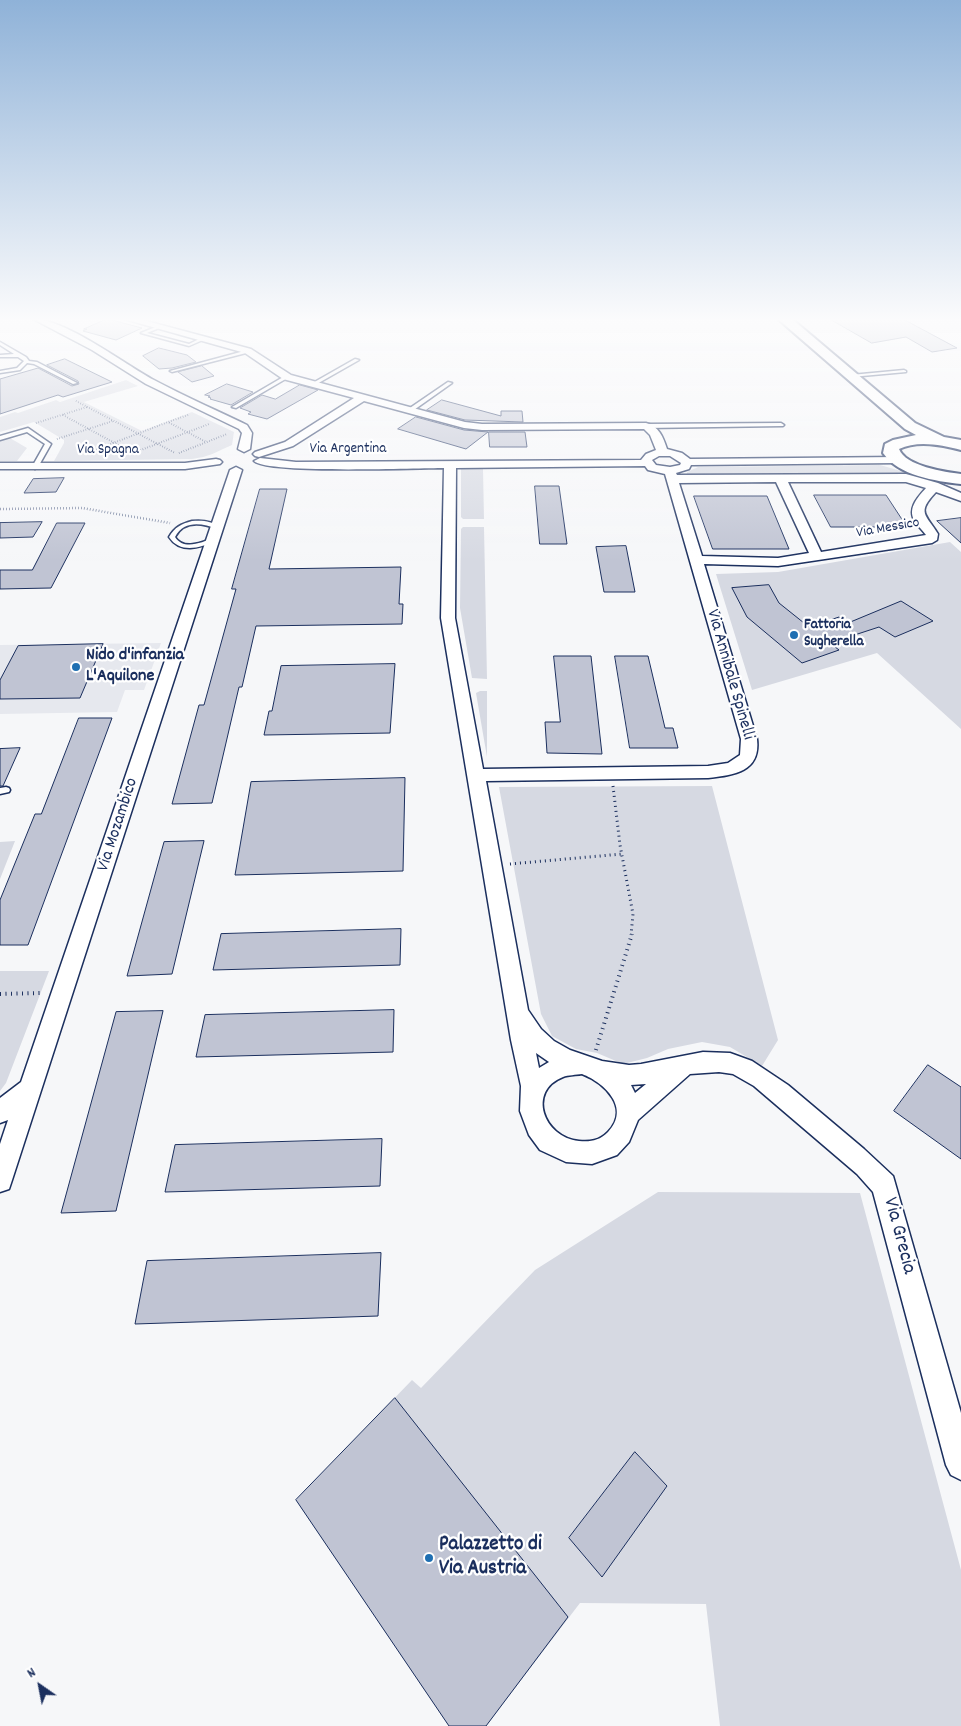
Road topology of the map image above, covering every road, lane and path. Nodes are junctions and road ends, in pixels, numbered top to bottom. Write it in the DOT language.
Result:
graph roads {
  1 [pos="76,400"];
  2 [pos="186,400"];
  3 [pos="247,400"];
  4 [pos="360,400"];
  5 [pos="367,400"];
  6 [pos="425,400"];
  7 [pos="879,400"];
  8 [pos="88,407"];
  9 [pos="234,407"];
  10 [pos="205,409"];
  11 [pos="408,411"];
  12 [pos="63,415"];
  13 [pos="224,418"];
  14 [pos="113,420"];
  15 [pos="168,422"];
  16 [pos="781,425"];
  17 [pos="646,426"];
  18 [pos="910,426"];
  19 [pos="245,428"];
  20 [pos="88,429"];
  21 [pos="28,430"];
  22 [pos="187,432"];
  23 [pos="138,434"];
  24 [pos="0,438"];
  25 [pos="940,441"];
  26 [pos="46,442"];
  27 [pos="206,442"];
  28 [pos="114,443"];
  29 [pos="900,443"];
  30 [pos="157,444"];
  31 [pos="961,445"];
  32 [pos="244,450"];
  33 [pos="662,453"];
  34 [pos="176,454"];
  35 [pos="81,455"];
  36 [pos="224,455"];
  37 [pos="182,457"];
  38 [pos="259,458"];
  39 [pos="898,460"];
  40 [pos="647,462"];
  41 [pos="686,462"];
  42 [pos="450,464"];
  43 [pos="0,466"];
  44 [pos="35,467"];
  45 [pos="236,470"];
  46 [pos="671,475"];
  47 [pos="780,478"];
  48 [pos="961,479"];
  49 [pos="934,486"];
  50 [pos="961,497"];
  51 [pos="0,509"];
  52 [pos="180,527"];
  53 [pos="215,533"];
  54 [pos="817,557"];
  55 [pos="697,560"];
  56 [pos="477,775"];
  57 [pos="612,783"];
  58 [pos="622,854"];
  59 [pos="509,864"];
  60 [pos="63,993"];
  61 [pos="0,994"];
  62 [pos="518,1011"];
  63 [pos="594,1062"];
  64 [pos="683,1066"];
  65 [pos="532,1096"];
  66 [pos="628,1114"];
  67 [pos="7,1121"];
  68 [pos="0,1180"];
  69 [pos="961,1465"];
  1 -- 8 [label="path"];
  2 -- 10 [label="street"];
  3 -- 9 [label="lane"];
  4 -- 38 [label="street"];
  5 -- 11 [label="street"];
  6 -- 11 [label="lane"];
  7 -- 18 [label="main road"];
  8 -- 12 [label="path"];
  8 -- 14 [label="path"];
  10 -- 13 [label="street"];
  10 -- 15 [label="path"];
  11 -- 17 [label="street"];
  12 -- 20 [label="path"];
  12 -- 21 [label="path"];
  13 -- 19 [label="street"];
  13 -- 22 [label="path"];
  14 -- 20 [label="path"];
  14 -- 23 [label="path"];
  15 -- 22 [label="path"];
  15 -- 23 [label="path"];
  16 -- 17 [label="lane"];
  17 -- 33 [label="street"];
  18 -- 25 [label="main road"];
  18 -- 29 [label="main road"];
  19 -- 27 [label="path"];
  19 -- 32 [label="street"];
  20 -- 26 [label="path"];
  20 -- 28 [label="path"];
  21 -- 24 [label="lane"];
  21 -- 26 [label="lane"];
  22 -- 27 [label="path"];
  22 -- 30 [label="path"];
  23 -- 28 [label="path"];
  23 -- 30 [label="path"];
  25 -- 29 [label="main road"];
  25 -- 31 [label="main road"];
  26 -- 44 [label="lane"];
  27 -- 34 [label="path"];
  28 -- 30 [label="path"];
  28 -- 35 [label="path"];
  29 -- 39 [label="main road"];
  30 -- 34 [label="path"];
  32 -- 36 [label="street"];
  32 -- 38 [label="street, Via Argentina"];
  33 -- 40 [label="street"];
  33 -- 41 [label="street"];
  34 -- 37 [label="path"];
  36 -- 44 [label="street, Via Spagna"];
  36 -- 45 [label="street"];
  38 -- 42 [label="street, Via Argentina"];
  38 -- 45 [label="street"];
  39 -- 41 [label="street"];
  39 -- 48 [label="main road"];
  40 -- 42 [label="street, Via Argentina"];
  40 -- 46 [label="street, Via Argentina"];
  41 -- 46 [label="street"];
  42 -- 56 [label="street"];
  43 -- 44 [label="street, Via Spagna"];
  45 -- 53 [label="street, Via Mozambico"];
  46 -- 47 [label="street"];
  46 -- 55 [label="street, Via Annibale Spinelli"];
  47 -- 49 [label="street"];
  47 -- 54 [label="street"];
  49 -- 50 [label="street"];
  49 -- 54 [label="street, Via Messico"];
  51 -- 52 [label="path"];
  52 -- 53 [label="lane"];
  52 -- 53 [label="lane"];
  53 -- 60 [label="street, Via Mozambico"];
  54 -- 55 [label="street, Via Messico"];
  55 -- 56 [label="street, Via Annibale Spinelli"];
  56 -- 62 [label="street"];
  57 -- 58 [label="path"];
  58 -- 59 [label="path"];
  58 -- 63 [label="path"];
  60 -- 61 [label="path"];
  60 -- 67 [label="street, Via Mozambico"];
  62 -- 63 [label="street"];
  62 -- 65 [label="street"];
  63 -- 64 [label="street, Via Grecia"];
  63 -- 65 [label="street"];
  63 -- 66 [label="street"];
  64 -- 66 [label="street"];
  64 -- 69 [label="street, Via Grecia"];
  65 -- 66 [label="street"];
  67 -- 68 [label="street, Via Mozambico"];
}
